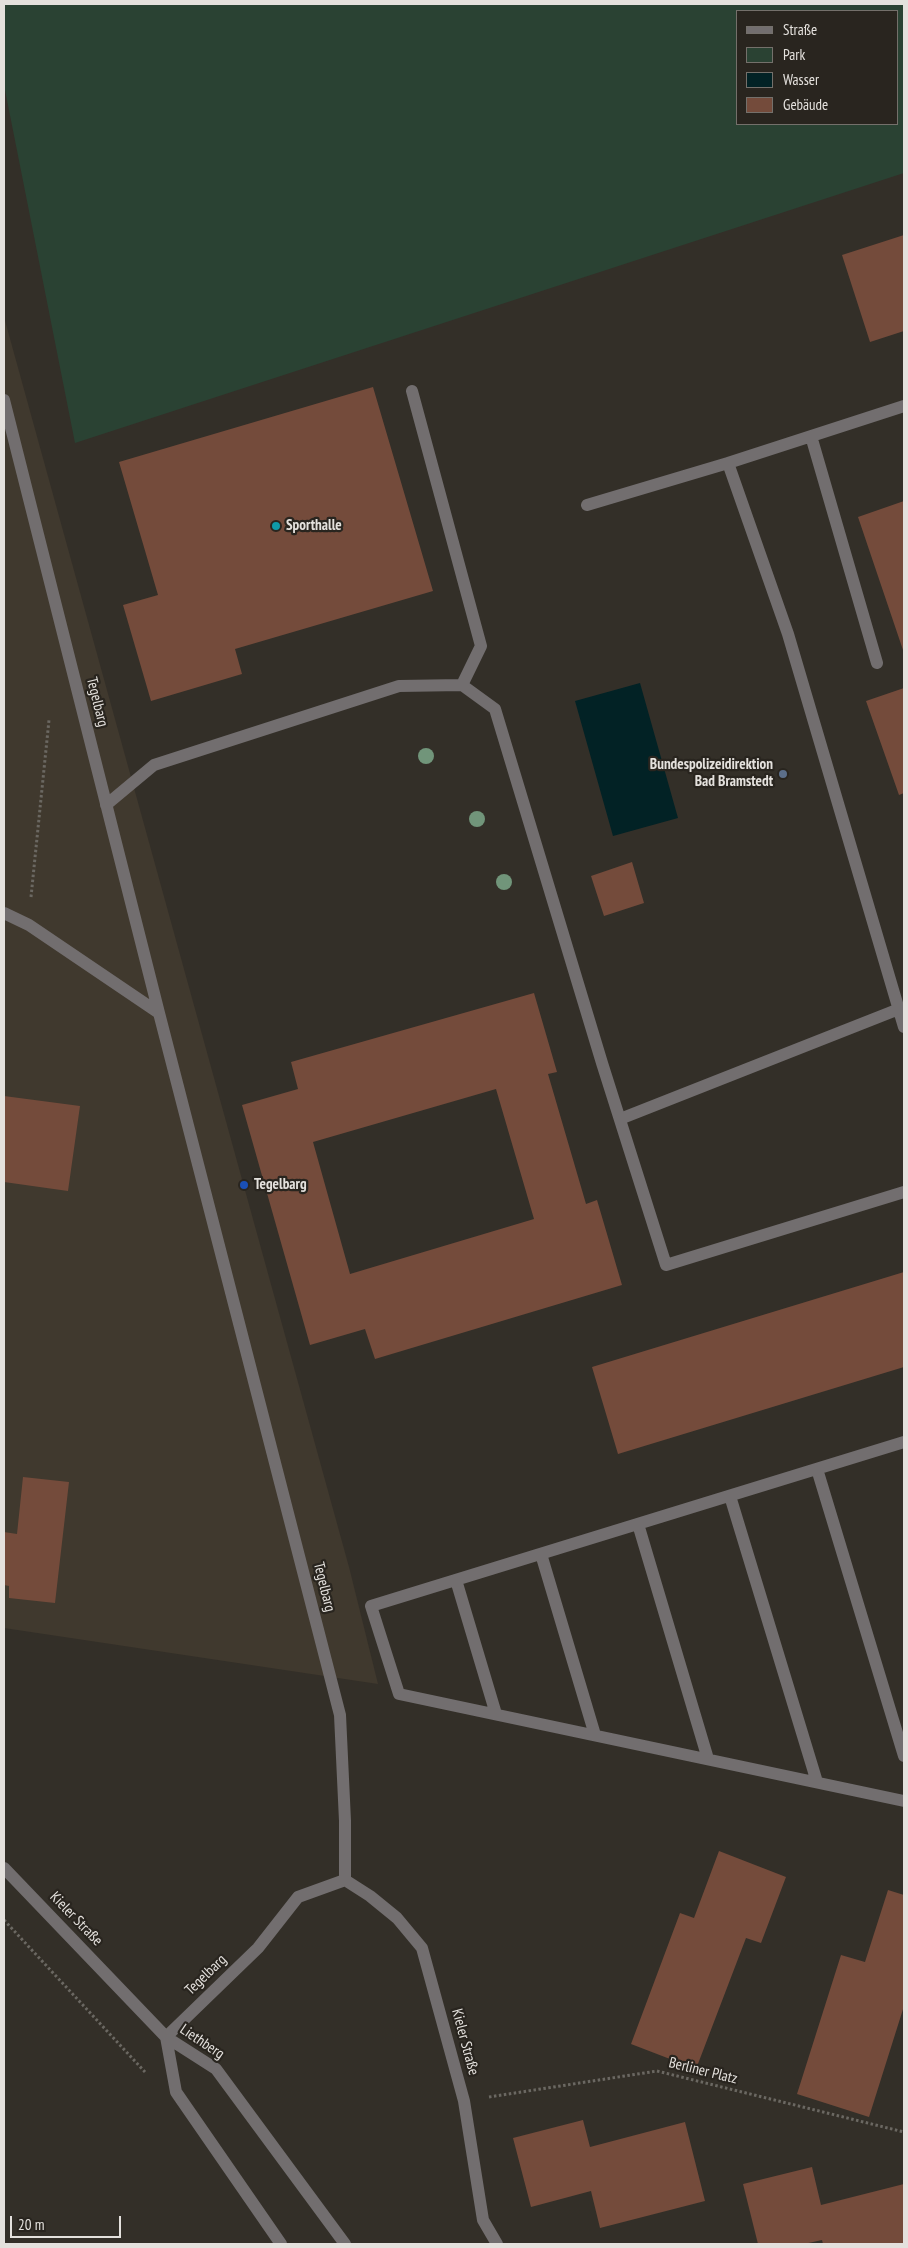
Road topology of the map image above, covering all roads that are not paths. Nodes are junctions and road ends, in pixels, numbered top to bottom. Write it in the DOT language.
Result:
graph roads {
  1 [pos="412,392"];
  2 [pos="4,400"];
  3 [pos="904,406"];
  4 [pos="811,436"];
  5 [pos="728,462"];
  6 [pos="587,505"];
  7 [pos="877,663"];
  8 [pos="462,685"];
  9 [pos="106,805"];
  10 [pos="4,913"];
  11 [pos="898,1009"];
  12 [pos="159,1013"];
  13 [pos="904,1027"];
  14 [pos="620,1119"];
  15 [pos="904,1192"];
  16 [pos="904,1442"];
  17 [pos="817,1469"];
  18 [pos="730,1496"];
  19 [pos="638,1524"];
  20 [pos="541,1554"];
  21 [pos="456,1580"];
  22 [pos="496,1714"];
  23 [pos="595,1735"];
  24 [pos="904,1756"];
  25 [pos="708,1759"];
  26 [pos="817,1782"];
  27 [pos="904,1800"];
  28 [pos="4,1868"];
  29 [pos="345,1880"];
  30 [pos="166,2037"];
  31 [pos="281,2244"];
  32 [pos="345,2244"];
  33 [pos="497,2244"];
  1 -- 8 [label="street"];
  2 -- 9 [label="street, Tegelbarg"];
  3 -- 4 [label="street"];
  4 -- 5 [label="street"];
  4 -- 7 [label="street"];
  5 -- 6 [label="street"];
  5 -- 11 [label="street"];
  8 -- 9 [label="street"];
  8 -- 14 [label="street"];
  9 -- 12 [label="street, Tegelbarg"];
  10 -- 12 [label="street"];
  11 -- 13 [label="street"];
  11 -- 14 [label="street"];
  12 -- 29 [label="street, Tegelbarg"];
  14 -- 15 [label="street"];
  16 -- 17 [label="street"];
  17 -- 18 [label="street"];
  17 -- 24 [label="street"];
  18 -- 19 [label="street"];
  18 -- 26 [label="street"];
  19 -- 20 [label="street"];
  19 -- 25 [label="street"];
  20 -- 21 [label="street"];
  20 -- 23 [label="street"];
  21 -- 22 [label="street"];
  21 -- 22 [label="street"];
  22 -- 23 [label="street"];
  23 -- 25 [label="street"];
  25 -- 26 [label="street"];
  26 -- 27 [label="street"];
  28 -- 30 [label="street, Kieler Straße"];
  29 -- 30 [label="street, Tegelbarg"];
  29 -- 33 [label="street, Kieler Straße"];
  30 -- 31 [label="street, Liethberg"];
  30 -- 32 [label="street, Liethberg"];
}
